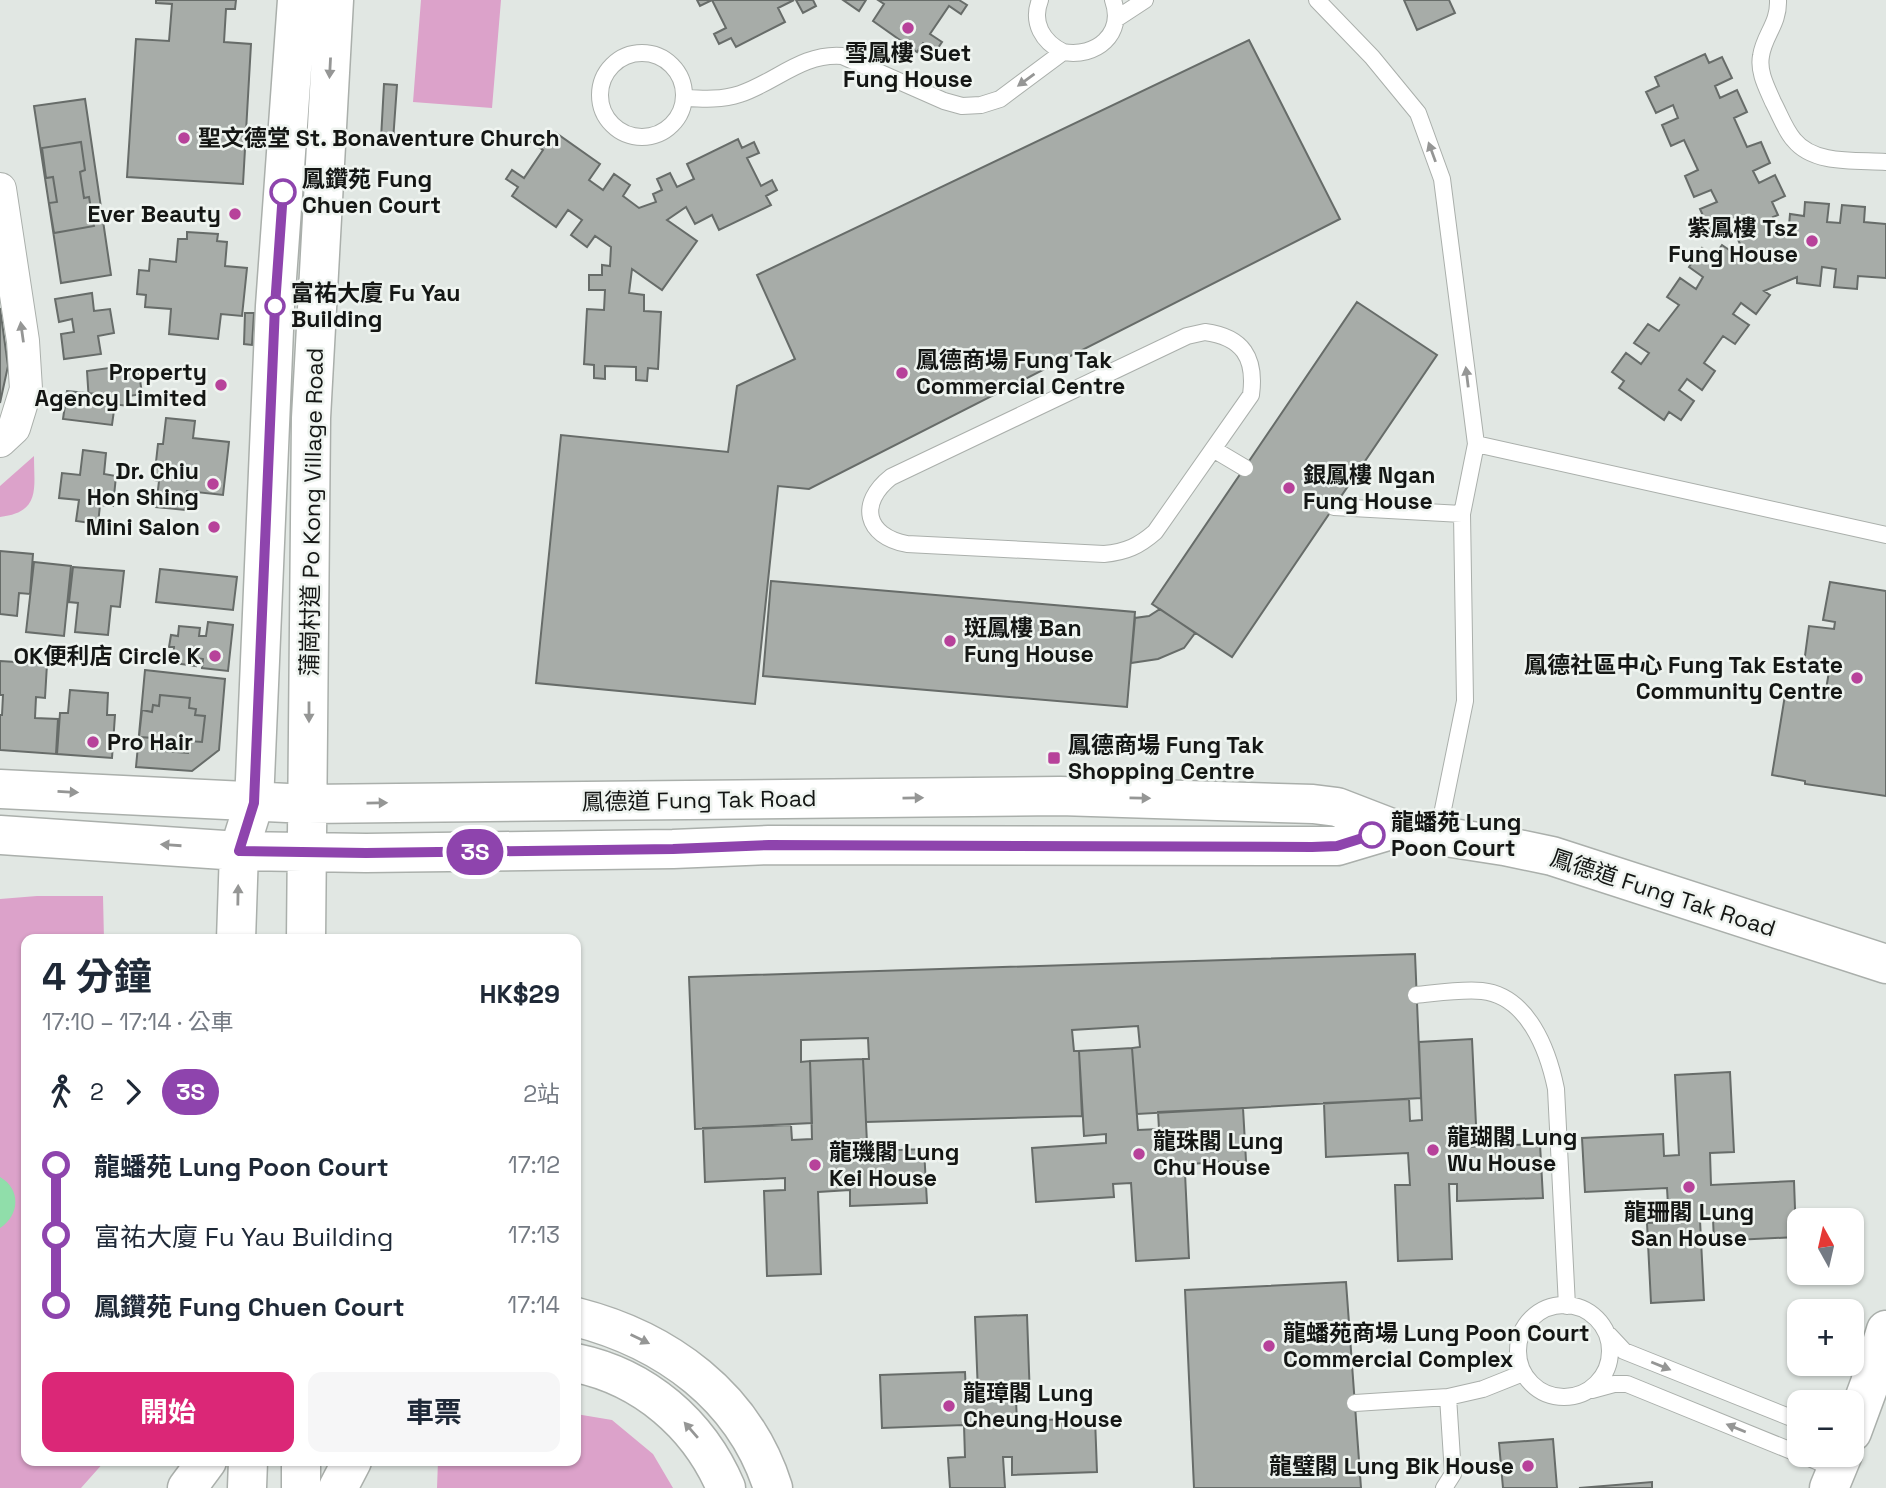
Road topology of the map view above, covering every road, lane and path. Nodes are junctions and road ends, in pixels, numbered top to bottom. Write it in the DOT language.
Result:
graph roads {
  1 [pos="297,0"];
  2 [pos="334,0"];
  3 [pos="1040,0"];
  4 [pos="1113,0"];
  5 [pos="1146,0"];
  6 [pos="1317,0"];
  7 [pos="1778,0"];
  8 [pos="1116,19"];
  9 [pos="1063,52"];
  10 [pos="685,99"];
  11 [pos="1886,162"];
  12 [pos="0,189"];
  13 [pos="0,441"];
  14 [pos="1476,444"];
  15 [pos="1213,449"];
  16 [pos="1245,468"];
  17 [pos="1334,508"];
  18 [pos="1462,514"];
  19 [pos="1886,535"];
  20 [pos="0,789"];
  21 [pos="254,803"];
  22 [pos="308,804"];
  23 [pos="1394,829"];
  24 [pos="1438,834"];
  25 [pos="0,835"];
  26 [pos="239,851"];
  27 [pos="307,852"];
  28 [pos="236,934"];
  29 [pos="306,934"];
  30 [pos="1886,964"];
  31 [pos="1416,995"];
  32 [pos="1567,1306"];
  33 [pos="581,1319"];
  34 [pos="1605,1330"];
  35 [pos="1886,1330"];
  36 [pos="581,1364"];
  37 [pos="1523,1373"];
  38 [pos="1878,1387"];
  39 [pos="1589,1390"];
  40 [pos="1448,1397"];
  41 [pos="1355,1403"];
  42 [pos="1864,1411"];
  43 [pos="1787,1416"];
  44 [pos="1787,1449"];
  45 [pos="203,1466"];
  46 [pos="248,1466"];
  47 [pos="301,1466"];
  48 [pos="349,1466"];
  49 [pos="187,1488"];
  50 [pos="247,1488"];
  51 [pos="301,1488"];
  52 [pos="338,1488"];
  53 [pos="726,1488"];
  54 [pos="773,1488"];
  55 [pos="1444,1488"];
  1 -- 21 [label="main road, 蒲崗村道 Po Kong Village Road"];
  2 -- 22 [label="main road, 蒲崗村道 Po Kong Village Road, one-way"];
  3 -- 9 [label="lane"];
  4 -- 8 [label="lane"];
  5 -- 8 [label="lane"];
  14 -- 6 [label="lane, one-way"];
  7 -- 11 [label="lane"];
  8 -- 9 [label="lane"];
  9 -- 10 [label="lane, one-way"];
  10 -- 10 [label="lane"];
  13 -- 12 [label="street, one-way"];
  14 -- 18 [label="lane"];
  14 -- 19 [label="lane"];
  15 -- 15 [label="lane"];
  15 -- 16 [label="lane"];
  17 -- 18 [label="lane"];
  18 -- 24 [label="lane"];
  20 -- 21 [label="main road, 鳳德道 Fung Tak Road, one-way"];
  21 -- 22 [label="main road, 鳳德道 Fung Tak Road"];
  21 -- 26 [label="main road, 蒲崗村道 Po Kong Village Road"];
  22 -- 23 [label="main road, 鳳德道 Fung Tak Road, one-way"];
  22 -- 27 [label="main road, 蒲崗村道 Po Kong Village Road"];
  23 -- 24 [label="main road, 鳳德道 Fung Tak Road"];
  23 -- 27 [label="main road, 鳳德道 Fung Tak Road"];
  24 -- 30 [label="main road, 鳳德道 Fung Tak Road"];
  26 -- 25 [label="main road, 鳳德道 Fung Tak Road, one-way"];
  26 -- 27 [label="main road, 鳳德道 Fung Tak Road"];
  28 -- 26 [label="main road, 蒲崗村道 Po Kong Village Road, one-way"];
  27 -- 29 [label="main road, 蒲崗村道 Po Kong Village Road"];
  31 -- 32 [label="lane"];
  32 -- 34 [label="lane"];
  32 -- 37 [label="lane"];
  33 -- 54 [label="main road, one-way"];
  34 -- 39 [label="lane"];
  34 -- 43 [label="lane, one-way"];
  35 -- 38 [label="main road"];
  53 -- 36 [label="main road, one-way"];
  37 -- 39 [label="lane"];
  37 -- 40 [label="lane"];
  38 -- 42 [label="main road"];
  44 -- 39 [label="lane, one-way"];
  40 -- 41 [label="lane"];
  40 -- 55 [label="lane"];
  45 -- 49 [label="main road"];
  46 -- 50 [label="main road"];
  47 -- 51 [label="main road"];
  48 -- 52 [label="main road"];
}
